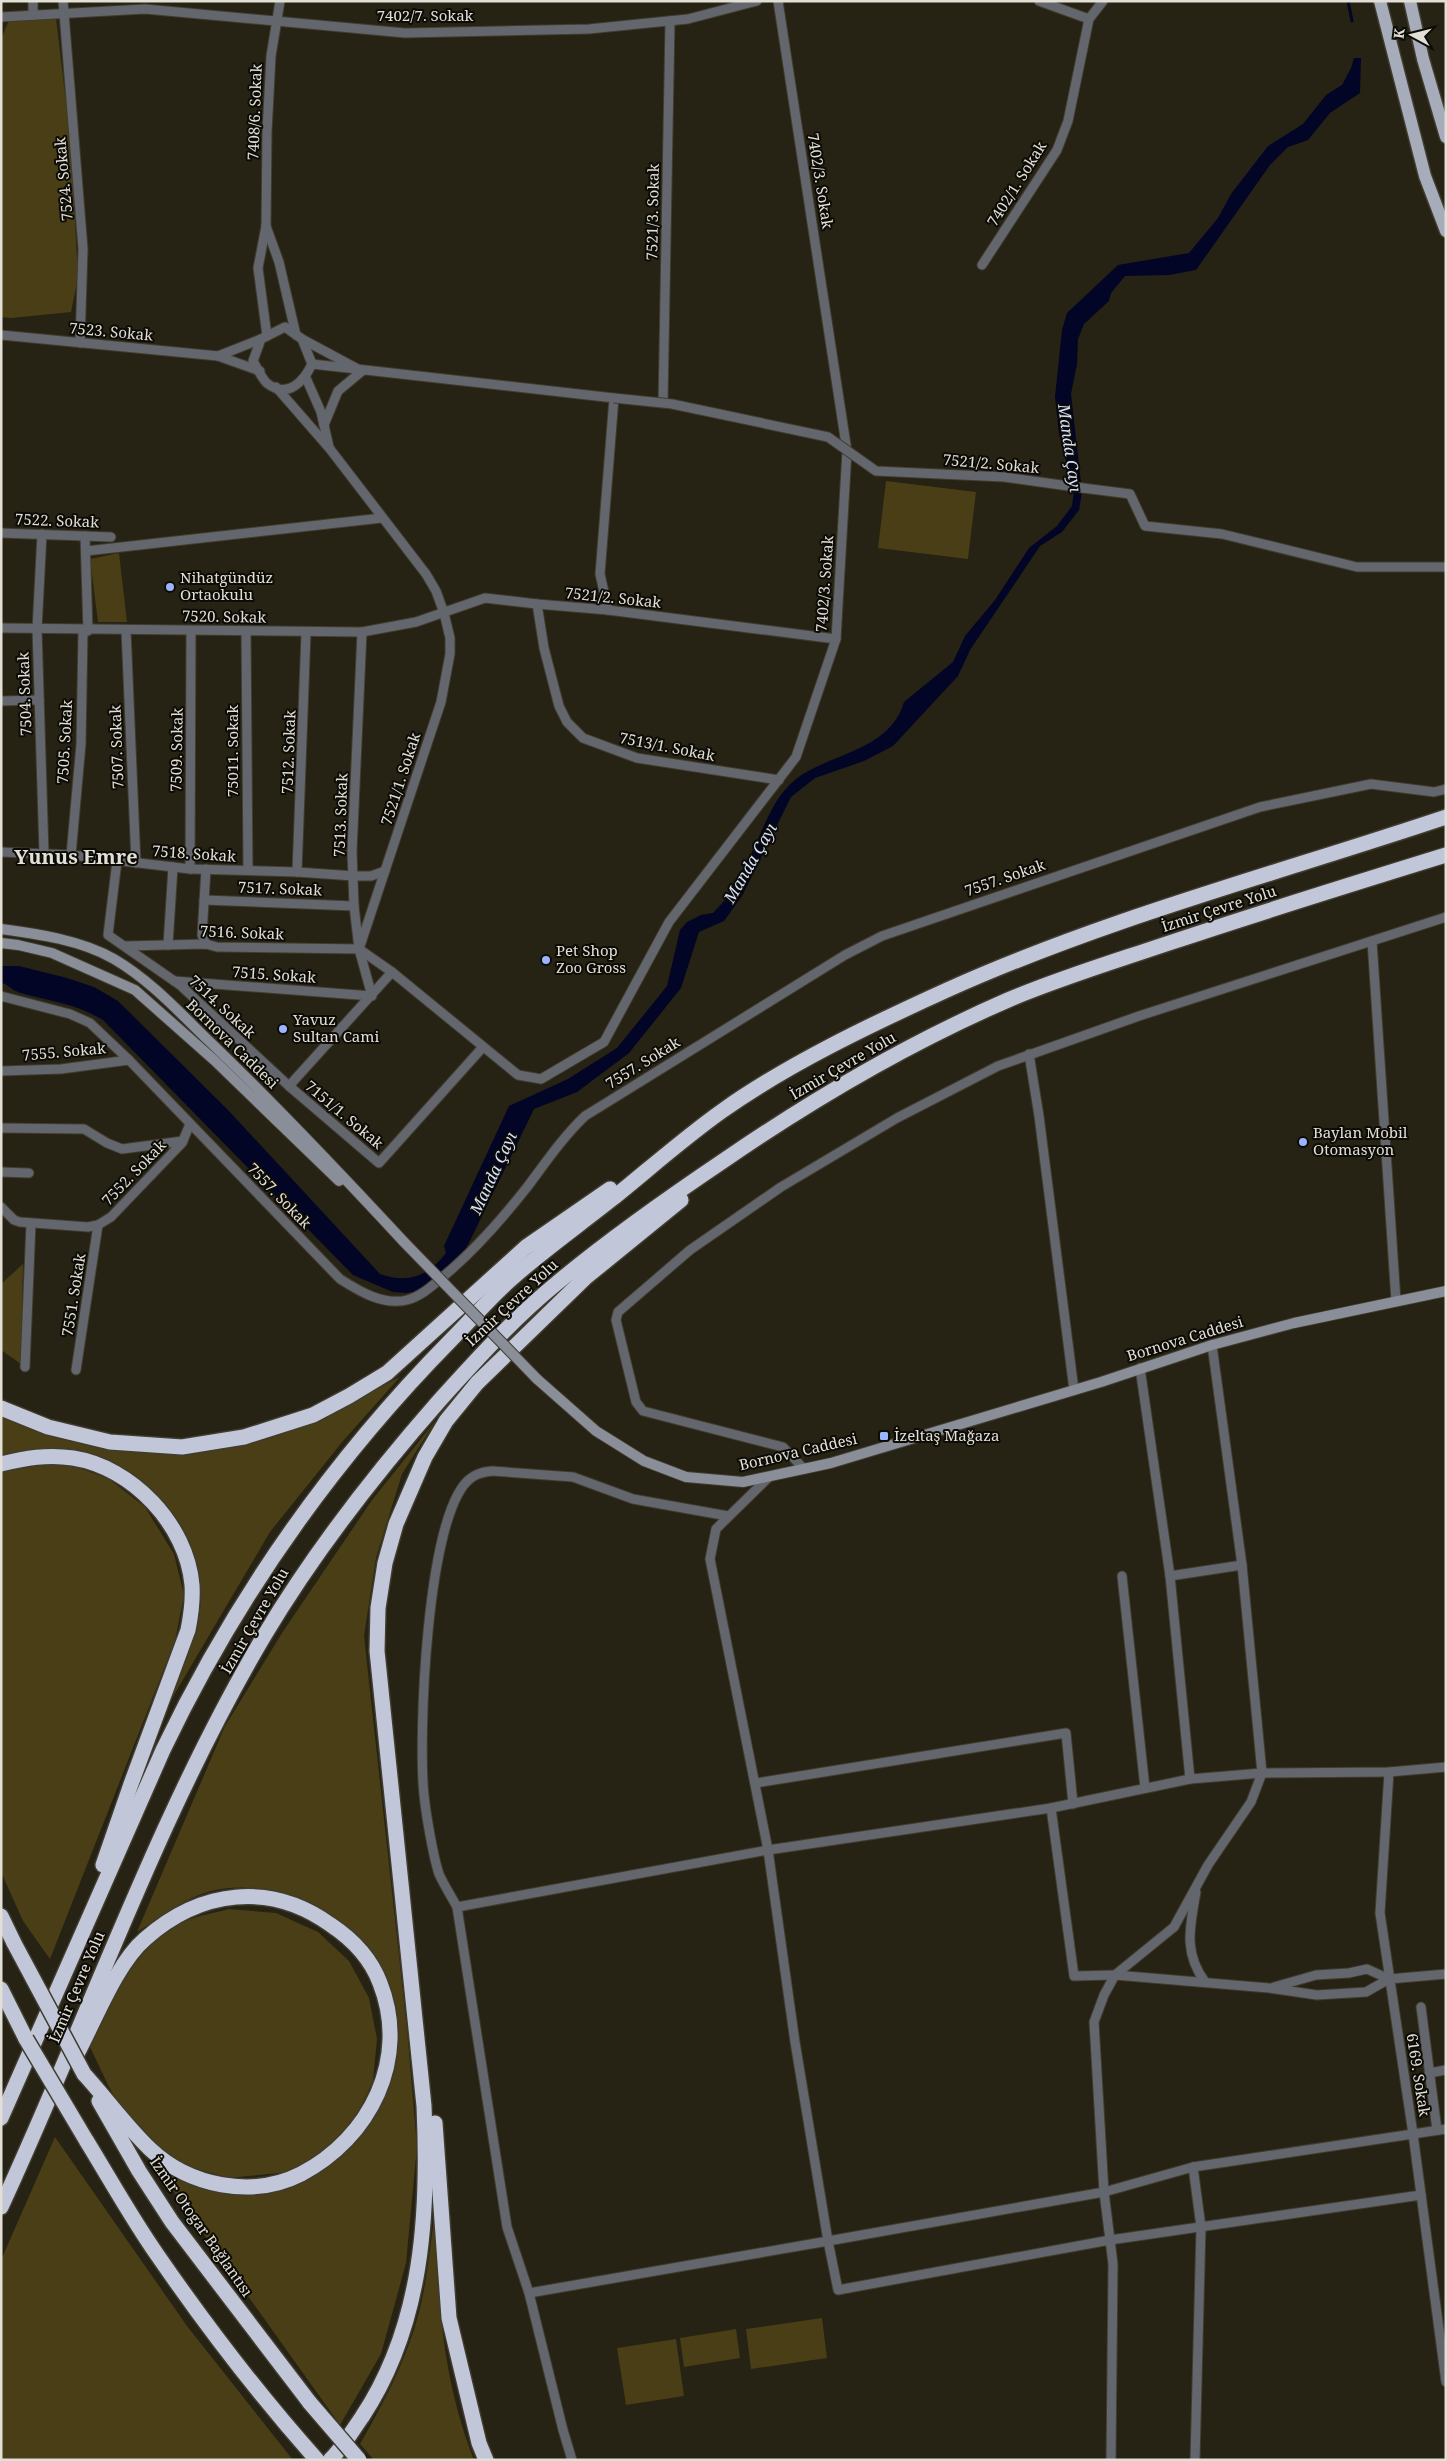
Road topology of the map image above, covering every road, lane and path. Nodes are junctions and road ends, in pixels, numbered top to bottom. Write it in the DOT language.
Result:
graph roads {
  1 [pos="34,1"];
  2 [pos="63,1"];
  3 [pos="280,1"];
  4 [pos="756,1"];
  5 [pos="778,1"];
  6 [pos="1039,1"];
  7 [pos="1103,1"];
  8 [pos="1380,1"];
  9 [pos="1410,1"];
  10 [pos="63,14"];
  11 [pos="33,15"];
  12 [pos="1,17"];
  13 [pos="1089,19"];
  14 [pos="670,21"];
  15 [pos="276,23"];
  16 [pos="1446,137"];
  17 [pos="266,226"];
  18 [pos="1446,231"];
  19 [pos="982,265"];
  20 [pos="1,335"];
  21 [pos="264,337"];
  22 [pos="299,337"];
  23 [pos="80,343"];
  24 [pos="218,356"];
  25 [pos="312,364"];
  26 [pos="260,371"];
  27 [pos="362,371"];
  28 [pos="306,378"];
  29 [pos="276,387"];
  30 [pos="614,398"];
  31 [pos="663,403"];
  32 [pos="324,425"];
  33 [pos="330,450"];
  34 [pos="847,451"];
  35 [pos="382,518"];
  36 [pos="1,533"];
  37 [pos="42,534"];
  38 [pos="85,536"];
  39 [pos="111,537"];
  40 [pos="86,551"];
  41 [pos="1446,567"];
  42 [pos="537,604"];
  43 [pos="608,610"];
  44 [pos="444,613"];
  45 [pos="1,628"];
  46 [pos="37,629"];
  47 [pos="126,630"];
  48 [pos="85,631"];
  49 [pos="191,631"];
  50 [pos="246,631"];
  51 [pos="362,632"];
  52 [pos="306,633"];
  53 [pos="836,639"];
  54 [pos="39,700"];
  55 [pos="1,701"];
  56 [pos="779,780"];
  57 [pos="1446,789"];
  58 [pos="1446,817"];
  59 [pos="1,852"];
  60 [pos="44,853"];
  61 [pos="71,855"];
  62 [pos="1446,855"];
  63 [pos="117,861"];
  64 [pos="136,863"];
  65 [pos="173,867"];
  66 [pos="206,869"];
  67 [pos="190,870"];
  68 [pos="248,870"];
  69 [pos="385,871"];
  70 [pos="297,872"];
  71 [pos="354,876"];
  72 [pos="204,900"];
  73 [pos="354,906"];
  74 [pos="1446,916"];
  75 [pos="1,929"];
  76 [pos="1372,941"];
  77 [pos="1,943"];
  78 [pos="206,944"];
  79 [pos="168,945"];
  80 [pos="124,946"];
  81 [pos="359,949"];
  82 [pos="392,972"];
  83 [pos="174,981"];
  84 [pos="1,996"];
  85 [pos="372,996"];
  86 [pos="483,1046"];
  87 [pos="1029,1054"];
  88 [pos="129,1060"];
  89 [pos="1,1071"];
  90 [pos="289,1086"];
  91 [pos="722,1111"];
  92 [pos="190,1124"];
  93 [pos="1,1128"];
  94 [pos="760,1136"];
  95 [pos="183,1141"];
  96 [pos="1,1172"];
  97 [pos="29,1173"];
  98 [pos="1,1207"];
  99 [pos="31,1223"];
  100 [pos="98,1225"];
  101 [pos="404,1242"];
  102 [pos="1446,1291"];
  103 [pos="1396,1300"];
  104 [pos="1212,1345"];
  105 [pos="24,1367"];
  106 [pos="1140,1368"];
  107 [pos="76,1370"];
  108 [pos="1074,1390"];
  109 [pos="1,1408"];
  110 [pos="1,1464"];
  111 [pos="804,1469"];
  112 [pos="769,1477"];
  113 [pos="728,1516"];
  114 [pos="1242,1565"];
  115 [pos="1122,1576"];
  116 [pos="1170,1576"];
  117 [pos="1446,1767"];
  118 [pos="1262,1772"];
  119 [pos="1389,1772"];
  120 [pos="1190,1779"];
  121 [pos="756,1783"];
  122 [pos="1145,1788"];
  123 [pos="1073,1804"];
  124 [pos="1051,1808"];
  125 [pos="768,1850"];
  126 [pos="1197,1885"];
  127 [pos="457,1907"];
  128 [pos="1,1916"];
  129 [pos="406,1946"];
  130 [pos="69,1967"];
  131 [pos="1446,1974"];
  132 [pos="1115,1975"];
  133 [pos="1389,1979"];
  134 [pos="1205,1982"];
  135 [pos="1269,1988"];
  136 [pos="1,1989"];
  137 [pos="1421,2007"];
  138 [pos="1,2013"];
  139 [pos="44,2022"];
  140 [pos="26,2039"];
  141 [pos="1446,2070"];
  142 [pos="1429,2073"];
  143 [pos="60,2074"];
  144 [pos="84,2074"];
  145 [pos="1,2098"];
  146 [pos="1,2118"];
  147 [pos="1441,2129"];
  148 [pos="1414,2134"];
  149 [pos="1193,2167"];
  150 [pos="1104,2192"];
  151 [pos="1421,2195"];
  152 [pos="1,2206"];
  153 [pos="1201,2227"];
  154 [pos="828,2240"];
  155 [pos="1110,2240"];
  156 [pos="529,2293"];
  157 [pos="1446,2382"];
  158 [pos="317,2460"];
  159 [pos="330,2460"];
  160 [pos="359,2460"];
  161 [pos="486,2460"];
  162 [pos="572,2460"];
  163 [pos="1111,2460"];
  164 [pos="1196,2460"];
  1 -- 11 [label="street"];
  2 -- 10 [label="street, 7524. Sokak"];
  3 -- 15 [label="street, 7408/6. Sokak"];
  4 -- 14 [label="street, 7402/7. Sokak"];
  5 -- 34 [label="street, 7402/3. Sokak"];
  6 -- 13 [label="street"];
  7 -- 13 [label="street, 7402/1. Sokak"];
  8 -- 18 [label="main road"];
  9 -- 16 [label="main road"];
  10 -- 11 [label="street, 7402/7. Sokak"];
  10 -- 15 [label="street, 7402/7. Sokak"];
  10 -- 23 [label="street, 7524. Sokak"];
  11 -- 12 [label="street, 7402/7. Sokak"];
  13 -- 19 [label="street, 7402/1. Sokak"];
  14 -- 15 [label="street, 7402/7. Sokak"];
  14 -- 31 [label="street, 7521/3. Sokak"];
  15 -- 17 [label="street, 7408/6. Sokak"];
  17 -- 21 [label="street"];
  17 -- 22 [label="street"];
  20 -- 23 [label="street, 7523. Sokak"];
  21 -- 22 [label="street"];
  21 -- 24 [label="street"];
  21 -- 26 [label="street"];
  22 -- 25 [label="street"];
  22 -- 27 [label="street"];
  23 -- 24 [label="street, 7523. Sokak"];
  24 -- 26 [label="street"];
  25 -- 27 [label="street, 7521/2. Sokak"];
  25 -- 28 [label="street"];
  26 -- 29 [label="street"];
  27 -- 30 [label="street, 7521/2. Sokak"];
  27 -- 32 [label="street"];
  28 -- 29 [label="street"];
  28 -- 32 [label="street"];
  29 -- 33 [label="street, 7521/1. Sokak"];
  30 -- 31 [label="street, 7521/2. Sokak, bridge"];
  30 -- 43 [label="street"];
  31 -- 34 [label="street, 7521/2. Sokak, bridge"];
  32 -- 33 [label="street"];
  33 -- 35 [label="street, 7521/1. Sokak"];
  34 -- 41 [label="street, 7521/2. Sokak, bridge"];
  34 -- 53 [label="street, 7402/3. Sokak"];
  35 -- 40 [label="street"];
  35 -- 44 [label="street, 7521/1. Sokak"];
  36 -- 37 [label="street, 7522. Sokak"];
  37 -- 38 [label="street, 7522. Sokak"];
  37 -- 46 [label="street, 7504. Sokak"];
  38 -- 39 [label="street, 7522. Sokak"];
  38 -- 40 [label="street, 7505. Sokak"];
  40 -- 48 [label="street, 7505. Sokak"];
  42 -- 43 [label="street, 7521/2. Sokak"];
  42 -- 44 [label="street"];
  42 -- 56 [label="street, 7513/1. Sokak"];
  43 -- 53 [label="street, 7521/2. Sokak"];
  44 -- 51 [label="street, 7520. Sokak"];
  44 -- 69 [label="street, 7521/1. Sokak"];
  45 -- 46 [label="street, 7520. Sokak"];
  46 -- 48 [label="street, 7520. Sokak"];
  46 -- 54 [label="street, 7504. Sokak"];
  47 -- 48 [label="street, 7520. Sokak"];
  47 -- 49 [label="street, 7520. Sokak"];
  47 -- 64 [label="street, 7507. Sokak"];
  48 -- 61 [label="street, 7505. Sokak"];
  49 -- 50 [label="street, 7520. Sokak"];
  49 -- 67 [label="street, 7509. Sokak"];
  50 -- 52 [label="street, 7520. Sokak"];
  50 -- 68 [label="street, 75011. Sokak"];
  51 -- 52 [label="street, 7520. Sokak"];
  51 -- 71 [label="street, 7513. Sokak"];
  52 -- 70 [label="street, 7512. Sokak"];
  53 -- 56 [label="street, 7402/3. Sokak"];
  54 -- 55 [label="street"];
  54 -- 60 [label="street, 7504. Sokak"];
  56 -- 86 [label="street, 7402/3. Sokak"];
  57 -- 92 [label="street, 7557. Sokak"];
  58 -- 91 [label="highway, İzmir Çevre Yolu"];
  59 -- 60 [label="street, 7518. Sokak"];
  60 -- 61 [label="street, 7518. Sokak"];
  61 -- 63 [label="street, 7518. Sokak"];
  62 -- 94 [label="highway, İzmir Çevre Yolu"];
  63 -- 64 [label="street, 7518. Sokak"];
  63 -- 80 [label="street, 7514. Sokak"];
  64 -- 65 [label="street, 7518. Sokak"];
  65 -- 67 [label="street, 7518. Sokak"];
  65 -- 79 [label="street"];
  66 -- 67 [label="street, 7518. Sokak"];
  66 -- 68 [label="street, 7518. Sokak"];
  66 -- 72 [label="street"];
  68 -- 70 [label="street, 7518. Sokak"];
  69 -- 71 [label="street, 7518. Sokak"];
  69 -- 81 [label="street, 7521/1. Sokak"];
  70 -- 71 [label="street, 7518. Sokak"];
  71 -- 73 [label="street, 7513. Sokak"];
  72 -- 73 [label="street, 7517. Sokak"];
  72 -- 78 [label="street"];
  73 -- 81 [label="street, 7513. Sokak"];
  74 -- 76 [label="street"];
  75 -- 101 [label="main road, Bornova Caddesi"];
  76 -- 87 [label="street"];
  76 -- 103 [label="street"];
  77 -- 101 [label="main road, Bornova Caddesi"];
  78 -- 79 [label="street, 7516. Sokak"];
  78 -- 81 [label="street, 7516. Sokak"];
  79 -- 80 [label="street, 7516. Sokak"];
  80 -- 83 [label="street, 7514. Sokak"];
  81 -- 82 [label="street"];
  81 -- 85 [label="street, 7513. Sokak"];
  82 -- 85 [label="street, 7151/1. Sokak"];
  82 -- 86 [label="street"];
  83 -- 85 [label="street, 7515. Sokak"];
  83 -- 90 [label="street, 7514. Sokak"];
  84 -- 88 [label="street, 7557. Sokak"];
  85 -- 90 [label="street, 7151/1. Sokak"];
  86 -- 90 [label="street, 7151/1. Sokak"];
  87 -- 108 [label="street"];
  87 -- 111 [label="street"];
  88 -- 89 [label="street, 7555. Sokak"];
  88 -- 92 [label="street, 7557. Sokak"];
  91 -- 109 [label="highway"];
  91 -- 130 [label="highway, İzmir Çevre Yolu"];
  92 -- 95 [label="street, 7552. Sokak"];
  93 -- 95 [label="street"];
  94 -- 129 [label="highway"];
  94 -- 143 [label="highway, İzmir Çevre Yolu"];
  95 -- 100 [label="street, 7552. Sokak"];
  96 -- 97 [label="street"];
  98 -- 99 [label="street, 7552. Sokak"];
  99 -- 100 [label="street, 7552. Sokak"];
  99 -- 105 [label="street"];
  100 -- 107 [label="street, 7551. Sokak"];
  101 -- 112 [label="main road, Bornova Caddesi, bridge"];
  102 -- 103 [label="main road, Bornova Caddesi"];
  103 -- 104 [label="main road, Bornova Caddesi"];
  104 -- 106 [label="main road, Bornova Caddesi"];
  104 -- 114 [label="street"];
  106 -- 108 [label="main road, Bornova Caddesi"];
  106 -- 116 [label="street"];
  108 -- 111 [label="main road, Bornova Caddesi"];
  110 -- 130 [label="highway"];
  111 -- 112 [label="main road, Bornova Caddesi"];
  112 -- 113 [label="street"];
  113 -- 121 [label="street"];
  113 -- 127 [label="street"];
  114 -- 116 [label="street"];
  114 -- 118 [label="street"];
  115 -- 122 [label="street"];
  116 -- 120 [label="street"];
  117 -- 119 [label="street"];
  118 -- 119 [label="street"];
  118 -- 120 [label="street"];
  118 -- 126 [label="street"];
  119 -- 133 [label="street, 6169. Sokak"];
  120 -- 122 [label="street"];
  121 -- 123 [label="street"];
  121 -- 125 [label="street"];
  122 -- 123 [label="street"];
  123 -- 124 [label="street"];
  124 -- 125 [label="street"];
  124 -- 132 [label="street"];
  125 -- 127 [label="street"];
  125 -- 154 [label="street"];
  126 -- 132 [label="street"];
  126 -- 134 [label="street"];
  127 -- 156 [label="street"];
  128 -- 144 [label="highway, İzmir Otogar Bağlantısı, bridge"];
  129 -- 159 [label="highway"];
  129 -- 161 [label="highway"];
  130 -- 139 [label="highway, İzmir Çevre Yolu"];
  131 -- 133 [label="street"];
  132 -- 134 [label="street"];
  132 -- 150 [label="street"];
  133 -- 135 [label="street"];
  133 -- 135 [label="street"];
  133 -- 148 [label="street, 6169. Sokak"];
  134 -- 135 [label="street"];
  136 -- 140 [label="highway"];
  137 -- 142 [label="street, 6169. Sokak"];
  138 -- 140 [label="highway"];
  139 -- 145 [label="highway"];
  139 -- 146 [label="highway, İzmir Çevre Yolu"];
  140 -- 158 [label="highway, bridge"];
  141 -- 142 [label="street, 6169. Sokak"];
  142 -- 147 [label="street, 6169. Sokak"];
  143 -- 144 [label="highway"];
  143 -- 152 [label="highway, İzmir Çevre Yolu"];
  144 -- 160 [label="highway, İzmir Otogar Bağlantısı, bridge"];
  147 -- 148 [label="street"];
  148 -- 149 [label="street"];
  148 -- 151 [label="street, 6169. Sokak"];
  149 -- 150 [label="street"];
  149 -- 153 [label="street"];
  150 -- 154 [label="street"];
  150 -- 155 [label="street"];
  151 -- 153 [label="street"];
  151 -- 157 [label="street, 6169. Sokak"];
  153 -- 155 [label="street"];
  153 -- 164 [label="street"];
  154 -- 155 [label="street"];
  154 -- 156 [label="street"];
  155 -- 163 [label="street"];
  156 -- 162 [label="street"];
}
